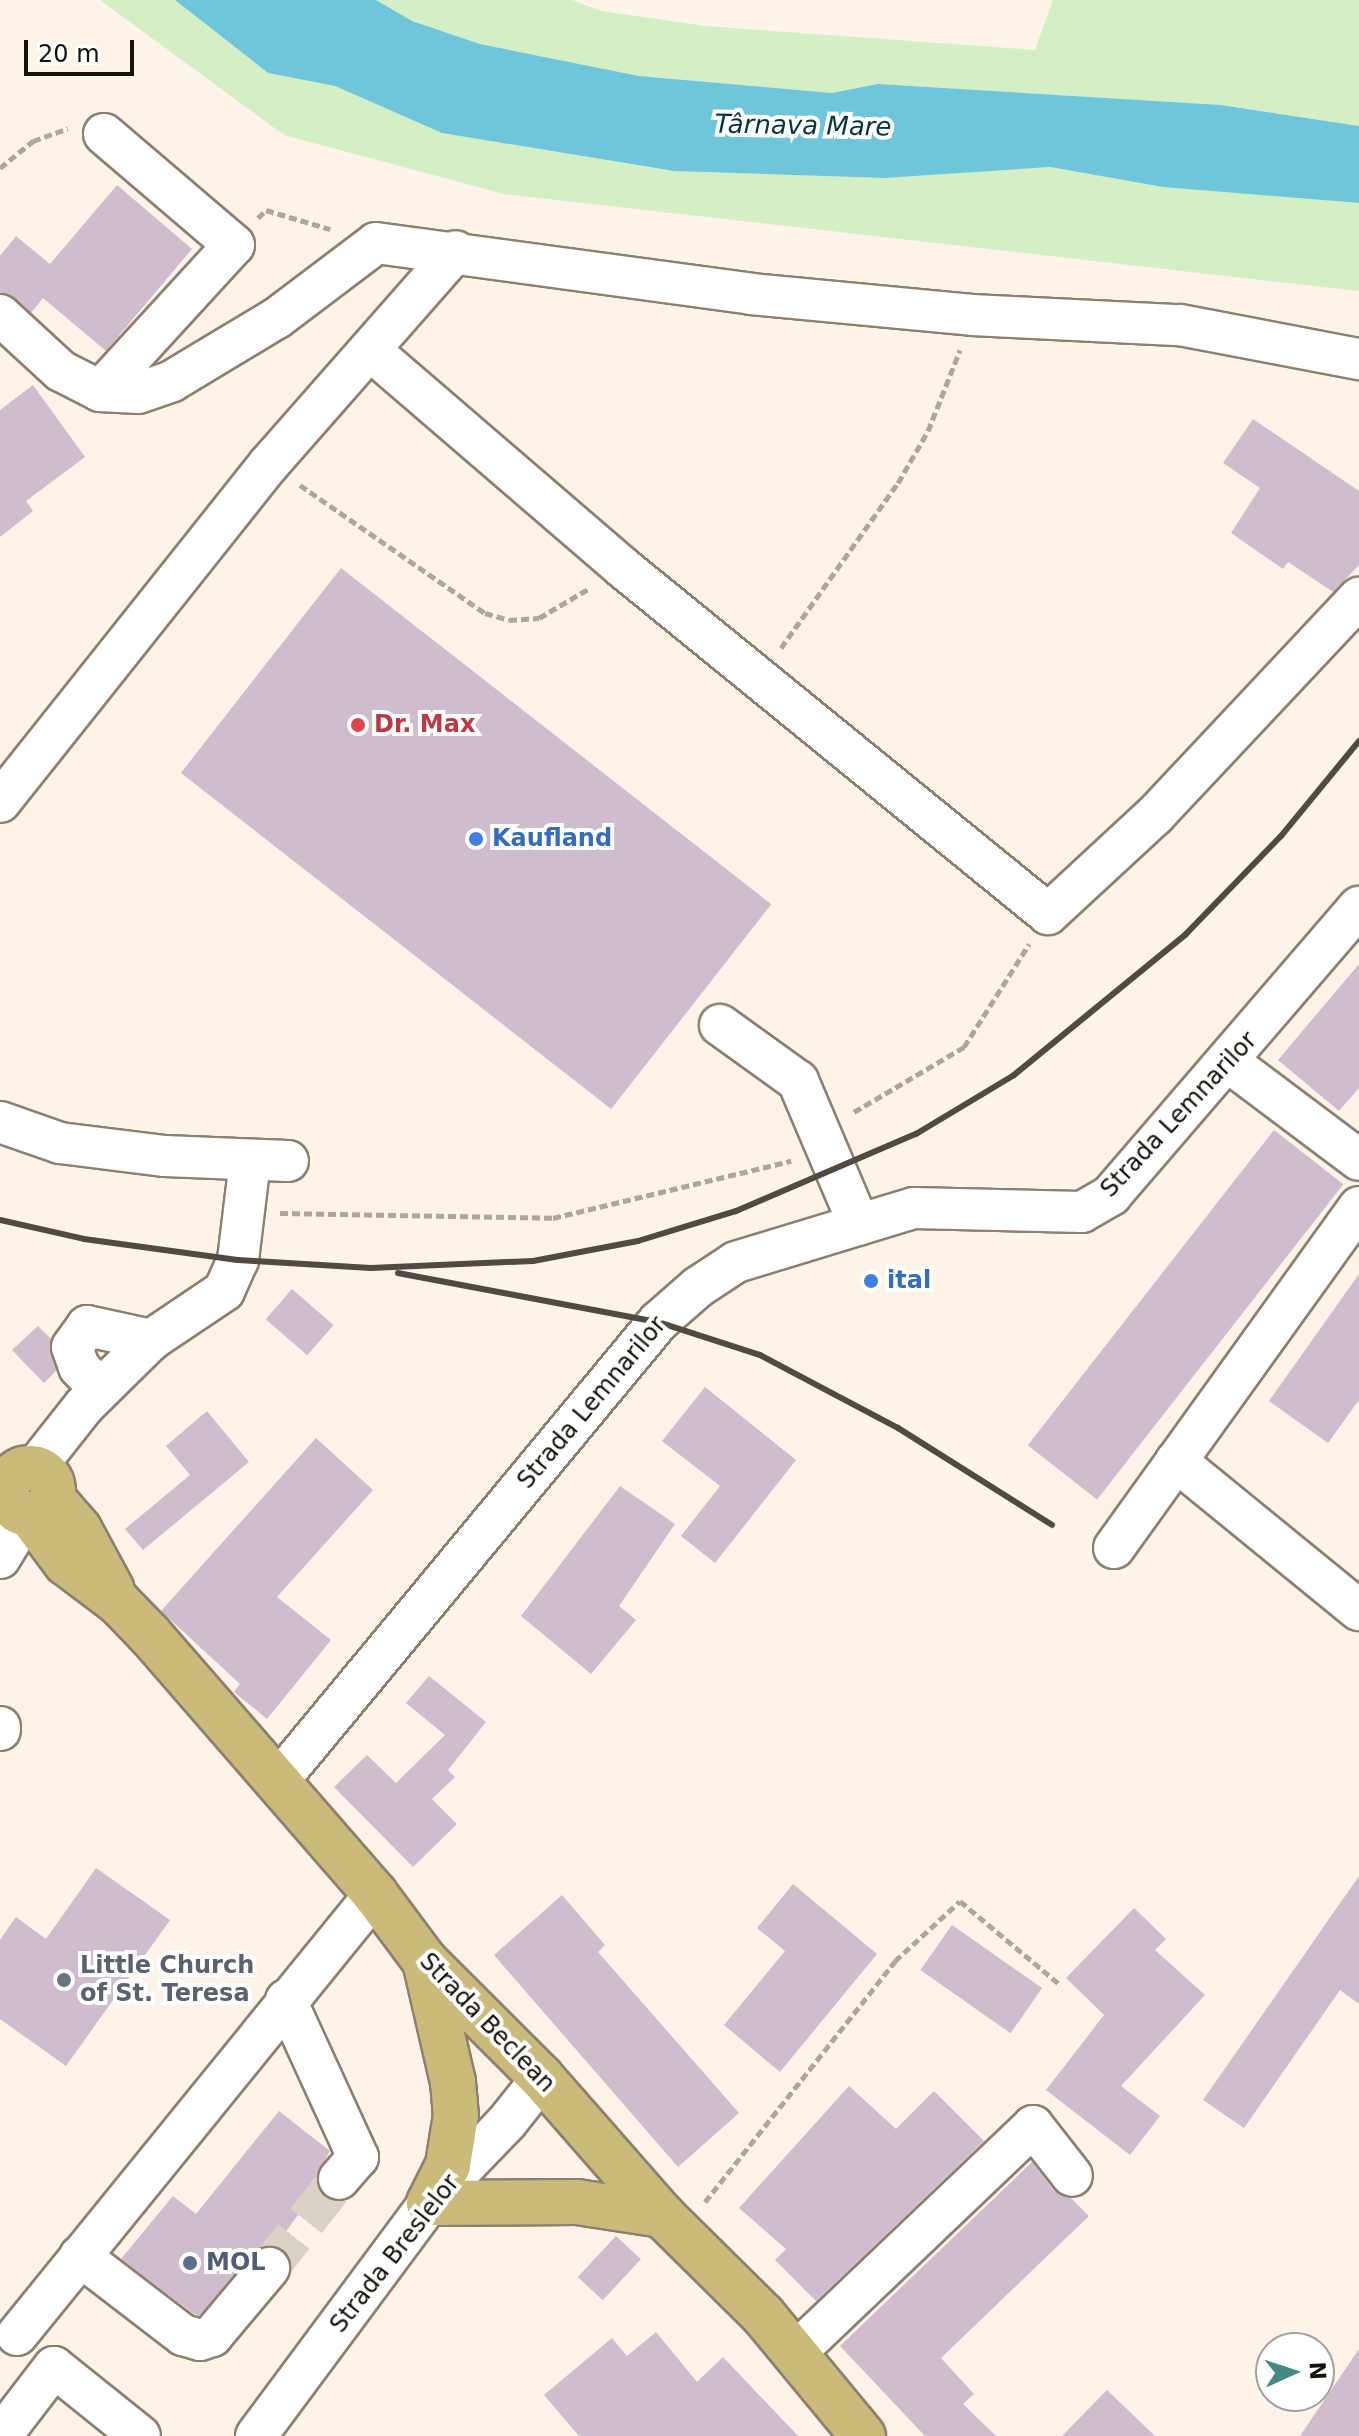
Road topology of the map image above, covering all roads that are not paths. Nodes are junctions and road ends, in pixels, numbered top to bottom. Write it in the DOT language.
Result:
graph roads {
  1 [pos="104,134"];
  2 [pos="456,251"];
  3 [pos="0,315"];
  4 [pos="371,351"];
  5 [pos="1359,359"];
  6 [pos="100,391"];
  7 [pos="1359,598"];
  8 [pos="0,802"];
  9 [pos="1359,907"];
  10 [pos="720,1025"];
  11 [pos="1230,1063"];
  12 [pos="0,1122"];
  13 [pos="1359,1160"];
  14 [pos="1359,1207"];
  15 [pos="859,1225"];
  16 [pos="151,1340"];
  17 [pos="88,1387"];
  18 [pos="1176,1461"];
  19 [pos="22,1489"];
  20 [pos="1114,1548"];
  21 [pos="0,1558"];
  22 [pos="1359,1610"];
  23 [pos="278,1781"];
  24 [pos="375,1894"];
  25 [pos="425,1961"];
  26 [pos="286,2000"];
  27 [pos="542,2078"];
  28 [pos="1072,2176"];
  29 [pos="339,2179"];
  30 [pos="429,2203"];
  31 [pos="673,2223"];
  32 [pos="80,2256"];
  33 [pos="269,2268"];
  34 [pos="8,2328"];
  35 [pos="795,2353"];
  36 [pos="54,2367"];
  37 [pos="1,2436"];
  38 [pos="140,2436"];
  39 [pos="256,2436"];
  40 [pos="863,2436"];
  1 -- 6 [label="street"];
  2 -- 4 [label="street"];
  2 -- 5 [label="street"];
  2 -- 6 [label="street"];
  3 -- 6 [label="street"];
  4 -- 7 [label="street"];
  4 -- 8 [label="street"];
  9 -- 11 [label="street, Strada Lemnarilor"];
  10 -- 15 [label="street"];
  11 -- 13 [label="street"];
  11 -- 15 [label="street, Strada Lemnarilor"];
  12 -- 16 [label="street"];
  14 -- 18 [label="street"];
  15 -- 23 [label="street, Strada Lemnarilor"];
  16 -- 17 [label="street"];
  16 -- 17 [label="street"];
  17 -- 19 [label="street"];
  18 -- 20 [label="street"];
  18 -- 22 [label="street"];
  19 -- 21 [label="street"];
  19 -- 23 [label="main road, Strada Beclean"];
  23 -- 24 [label="main road, Strada Beclean"];
  24 -- 25 [label="main road, Strada Beclean"];
  24 -- 26 [label="street"];
  25 -- 27 [label="main road, Strada Beclean"];
  25 -- 30 [label="main road"];
  26 -- 29 [label="street"];
  26 -- 32 [label="street"];
  27 -- 30 [label="street, Strada Breslelor"];
  27 -- 31 [label="main road, Strada Beclean"];
  28 -- 35 [label="street"];
  30 -- 31 [label="main road"];
  30 -- 39 [label="street, Strada Breslelor"];
  31 -- 35 [label="main road, Strada Beclean"];
  32 -- 33 [label="street"];
  32 -- 34 [label="street"];
  34 -- 36 [label="street"];
  35 -- 40 [label="main road, Strada Beclean"];
  36 -- 37 [label="street"];
  36 -- 38 [label="street"];
}
